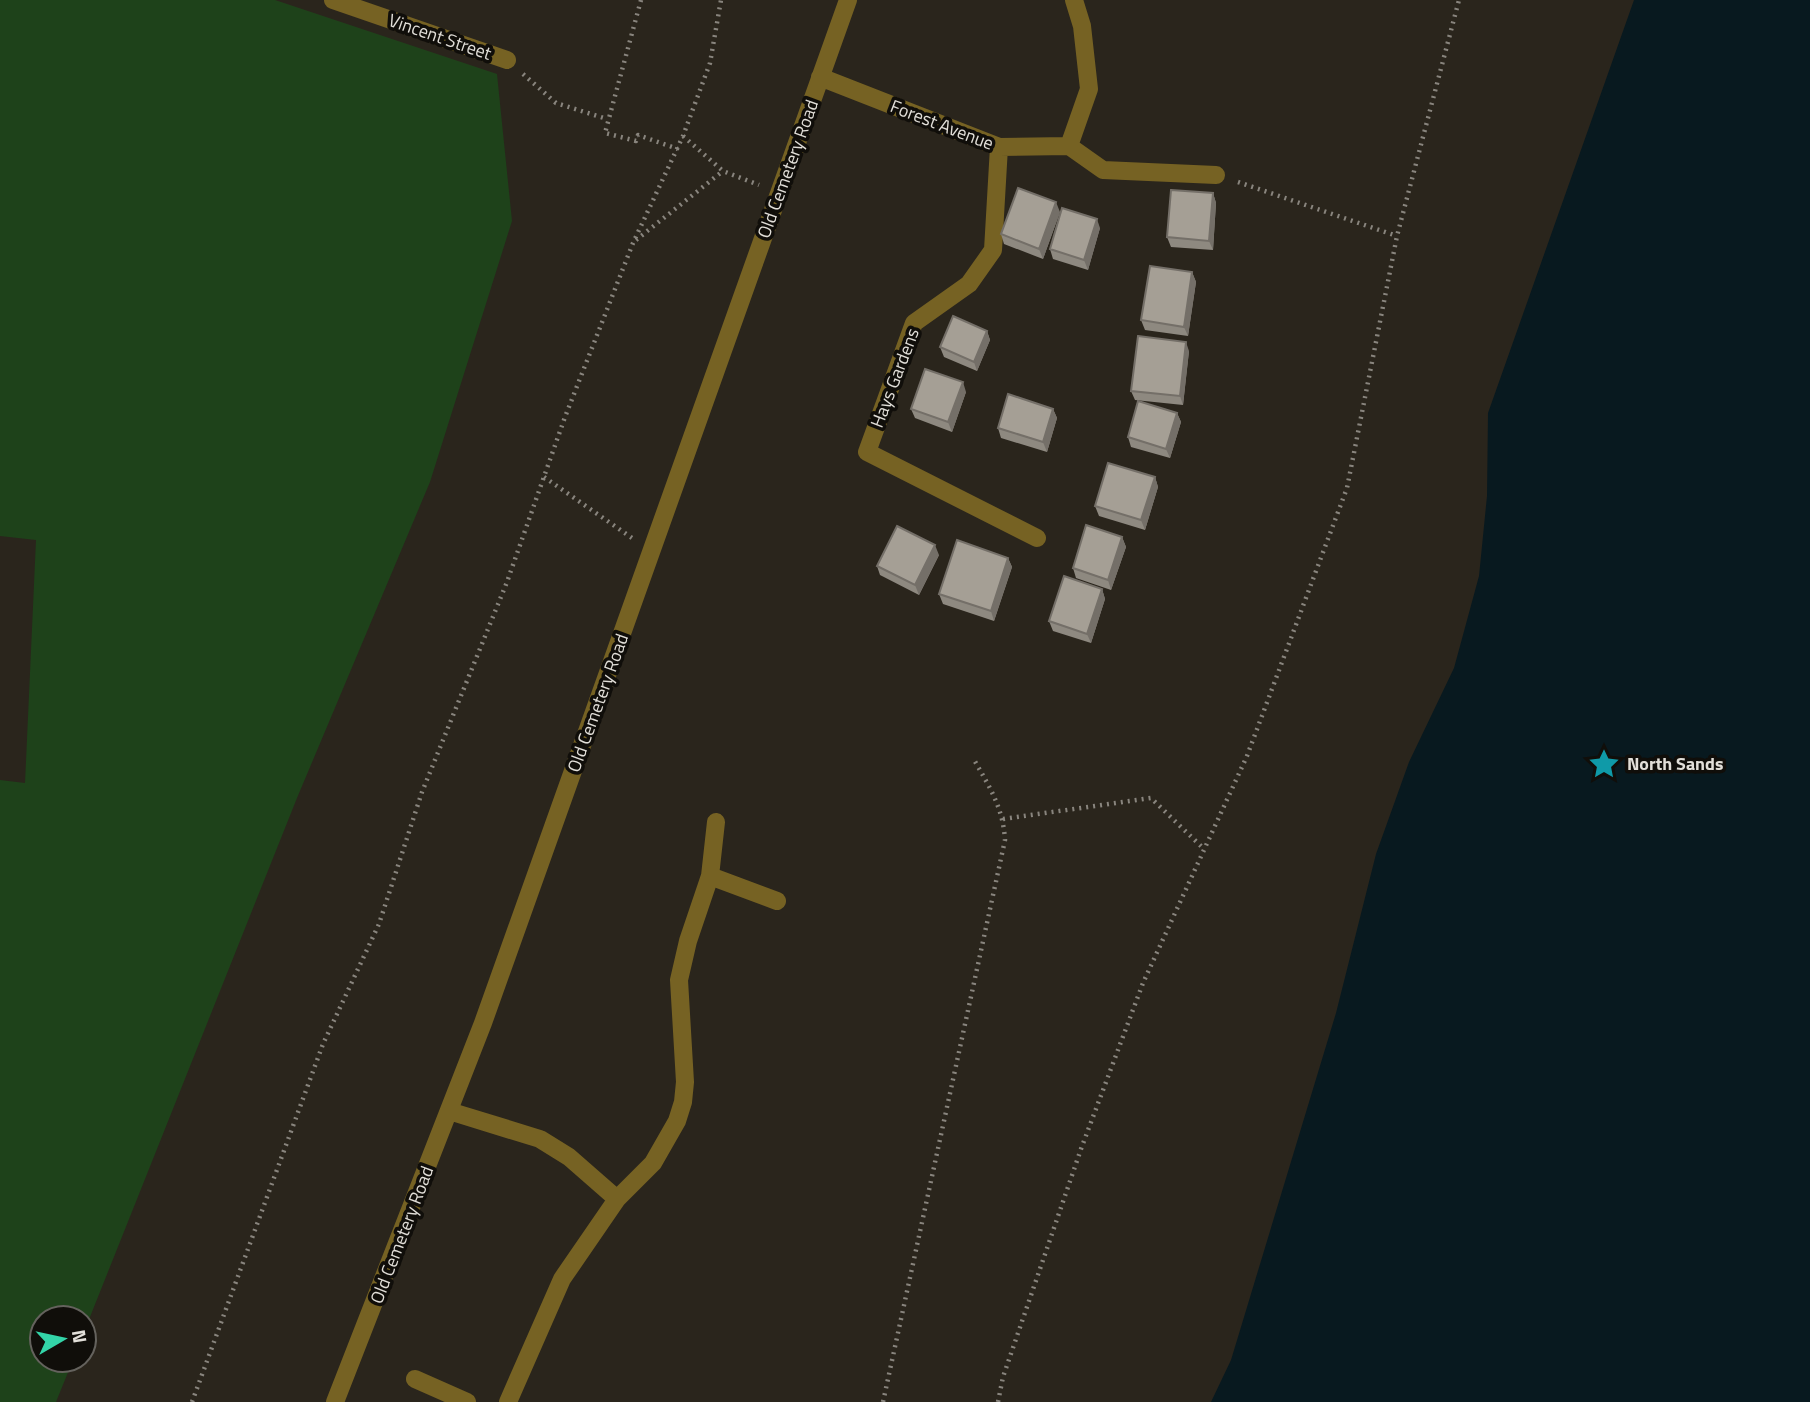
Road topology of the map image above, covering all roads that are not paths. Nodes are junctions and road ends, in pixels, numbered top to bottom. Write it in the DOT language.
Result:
graph roads {
  1 [pos="333,0"];
  2 [pos="848,0"];
  3 [pos="1074,0"];
  4 [pos="507,60"];
  5 [pos="820,77"];
  6 [pos="1069,146"];
  7 [pos="999,147"];
  8 [pos="1216,175"];
  9 [pos="1037,538"];
  10 [pos="716,822"];
  11 [pos="709,876"];
  12 [pos="777,901"];
  13 [pos="449,1111"];
  14 [pos="617,1199"];
  15 [pos="415,1379"];
  16 [pos="335,1402"];
  17 [pos="467,1402"];
  18 [pos="508,1402"];
  1 -- 4 [label="street, Vincent Street"];
  2 -- 5 [label="street, Old Cemetery Road"];
  3 -- 6 [label="street"];
  5 -- 7 [label="street, Forest Avenue"];
  5 -- 13 [label="street, Old Cemetery Road"];
  6 -- 7 [label="street, Forest Avenue"];
  6 -- 8 [label="street"];
  7 -- 9 [label="street, Hays Gardens"];
  10 -- 11 [label="street"];
  11 -- 12 [label="street"];
  11 -- 14 [label="street"];
  13 -- 14 [label="street"];
  13 -- 16 [label="street, Old Cemetery Road"];
  14 -- 18 [label="street"];
  15 -- 17 [label="street"];
}
